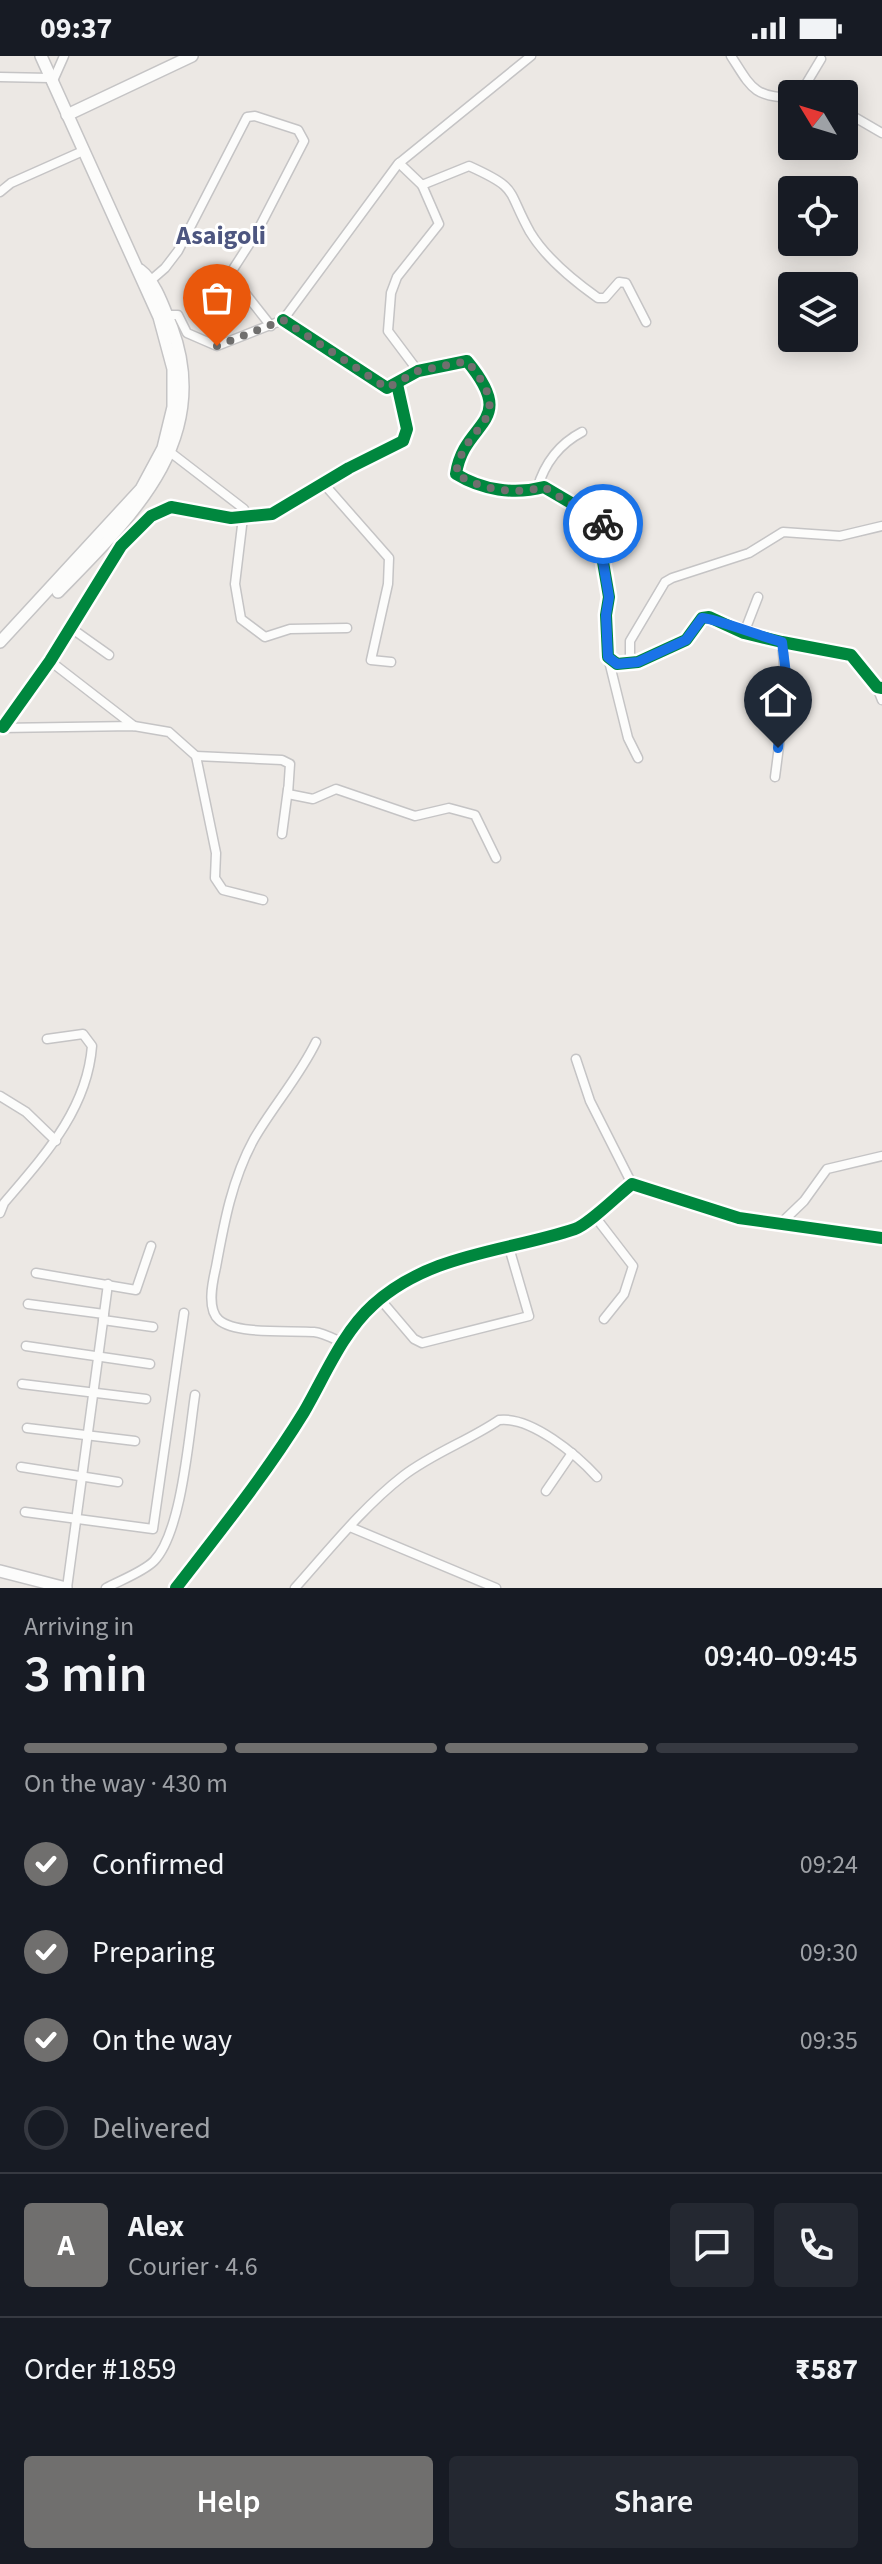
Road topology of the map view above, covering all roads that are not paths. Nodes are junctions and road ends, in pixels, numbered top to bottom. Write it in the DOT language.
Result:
graph roads {
  1 [pos="41,56"];
  2 [pos="64,56"];
  3 [pos="192,56"];
  4 [pos="531,56"];
  5 [pos="731,56"];
  6 [pos="821,59"];
  7 [pos="0,77"];
  8 [pos="51,80"];
  9 [pos="808,80"];
  10 [pos="778,97"];
  11 [pos="67,115"];
  12 [pos="858,119"];
  13 [pos="882,133"];
  14 [pos="83,151"];
  15 [pos="399,163"];
  16 [pos="422,185"];
  17 [pos="0,192"];
  18 [pos="140,270"];
  19 [pos="150,281"];
  20 [pos="162,316"];
  21 [pos="283,320"];
  22 [pos="646,322"];
  23 [pos="271,326"];
  24 [pos="418,371"];
  25 [pos="397,384"];
  26 [pos="582,432"];
  27 [pos="170,452"];
  28 [pos="324,484"];
  29 [pos="537,489"];
  30 [pos="244,516"];
  31 [pos="882,526"];
  32 [pos="758,597"];
  33 [pos="71,628"];
  34 [pos="347,628"];
  35 [pos="744,633"];
  36 [pos="0,642"];
  37 [pos="782,642"];
  38 [pos="0,653"];
  39 [pos="109,655"];
  40 [pos="608,657"];
  41 [pos="50,661"];
  42 [pos="391,662"];
  43 [pos="630,665"];
  44 [pos="879,687"];
  45 [pos="882,700"];
  46 [pos="134,726"];
  47 [pos="1,728"];
  48 [pos="196,756"];
  49 [pos="638,758"];
  50 [pos="775,777"];
  51 [pos="288,794"];
  52 [pos="282,834"];
  53 [pos="496,858"];
  54 [pos="263,900"];
  55 [pos="47,1039"];
  56 [pos="316,1042"];
  57 [pos="576,1059"];
  58 [pos="0,1096"];
  59 [pos="56,1141"];
  60 [pos="882,1156"];
  61 [pos="632,1184"];
  62 [pos="0,1213"];
  63 [pos="593,1214"];
  64 [pos="778,1226"];
  65 [pos="882,1238"];
  66 [pos="508,1244"];
  67 [pos="151,1246"];
  68 [pos="36,1273"];
  69 [pos="108,1284"];
  70 [pos="380,1299"];
  71 [pos="28,1304"];
  72 [pos="184,1313"];
  73 [pos="103,1317"];
  74 [pos="604,1319"];
  75 [pos="153,1327"];
  76 [pos="343,1343"];
  77 [pos="26,1346"];
  78 [pos="98,1356"];
  79 [pos="150,1364"];
  80 [pos="22,1384"];
  81 [pos="93,1394"];
  82 [pos="195,1395"];
  83 [pos="146,1399"];
  84 [pos="27,1428"];
  85 [pos="88,1435"];
  86 [pos="135,1441"];
  87 [pos="572,1453"];
  88 [pos="21,1467"];
  89 [pos="82,1477"];
  90 [pos="597,1477"];
  91 [pos="118,1482"];
  92 [pos="546,1491"];
  93 [pos="25,1512"];
  94 [pos="76,1520"];
  95 [pos="350,1527"];
  96 [pos="0,1571"];
  97 [pos="67,1588"];
  98 [pos="106,1588"];
  99 [pos="176,1588"];
  100 [pos="295,1588"];
  101 [pos="496,1588"];
  1 -- 8 [label="main road"];
  2 -- 8 [label="street"];
  3 -- 11 [label="main road"];
  4 -- 15 [label="street"];
  5 -- 10 [label="street"];
  6 -- 9 [label="street"];
  7 -- 8 [label="street"];
  8 -- 11 [label="main road"];
  11 -- 14 [label="main road"];
  12 -- 13 [label="street"];
  14 -- 17 [label="street"];
  14 -- 18 [label="main road"];
  15 -- 16 [label="street"];
  15 -- 21 [label="street"];
  16 -- 22 [label="street"];
  16 -- 24 [label="street"];
  18 -- 19 [label="main road"];
  18 -- 20 [label="main road"];
  19 -- 20 [label="main road"];
  19 -- 23 [label="street"];
  20 -- 23 [label="street"];
  20 -- 27 [label="main road"];
  20 -- 36 [label="main road"];
  21 -- 23 [label="street"];
  21 -- 25 [label="street"];
  24 -- 25 [label="street"];
  24 -- 29 [label="street"];
  25 -- 28 [label="street"];
  26 -- 29 [label="street"];
  27 -- 30 [label="street"];
  27 -- 38 [label="main road"];
  28 -- 30 [label="street"];
  28 -- 42 [label="street"];
  29 -- 40 [label="street"];
  30 -- 33 [label="street"];
  30 -- 34 [label="street"];
  31 -- 43 [label="street"];
  32 -- 35 [label="street"];
  33 -- 39 [label="street"];
  33 -- 41 [label="street"];
  35 -- 37 [label="street"];
  35 -- 43 [label="street"];
  37 -- 44 [label="street"];
  37 -- 50 [label="street"];
  40 -- 43 [label="street"];
  40 -- 49 [label="street"];
  41 -- 46 [label="street"];
  41 -- 47 [label="street"];
  44 -- 45 [label="street"];
  46 -- 47 [label="street"];
  46 -- 48 [label="street"];
  48 -- 51 [label="street"];
  48 -- 54 [label="street"];
  51 -- 52 [label="street"];
  51 -- 53 [label="street"];
  55 -- 59 [label="street"];
  56 -- 76 [label="street"];
  57 -- 61 [label="street"];
  58 -- 59 [label="street"];
  59 -- 62 [label="street"];
  60 -- 64 [label="street"];
  61 -- 63 [label="street"];
  61 -- 64 [label="street"];
  63 -- 66 [label="street"];
  63 -- 74 [label="street"];
  64 -- 65 [label="street"];
  66 -- 70 [label="street"];
  66 -- 70 [label="street"];
  67 -- 69 [label="street"];
  68 -- 69 [label="street"];
  69 -- 73 [label="street"];
  70 -- 76 [label="street"];
  71 -- 73 [label="street"];
  72 -- 94 [label="street"];
  73 -- 75 [label="street"];
  73 -- 78 [label="street"];
  76 -- 99 [label="street"];
  77 -- 78 [label="street"];
  78 -- 79 [label="street"];
  78 -- 81 [label="street"];
  80 -- 81 [label="street"];
  81 -- 83 [label="street"];
  81 -- 85 [label="street"];
  82 -- 98 [label="street"];
  84 -- 85 [label="street"];
  85 -- 86 [label="street"];
  85 -- 89 [label="street"];
  87 -- 90 [label="street"];
  87 -- 92 [label="street"];
  87 -- 95 [label="street"];
  88 -- 89 [label="street"];
  89 -- 91 [label="street"];
  89 -- 94 [label="street"];
  93 -- 94 [label="street"];
  94 -- 97 [label="street"];
  95 -- 100 [label="street"];
  95 -- 101 [label="street"];
  96 -- 97 [label="main road"];
}
